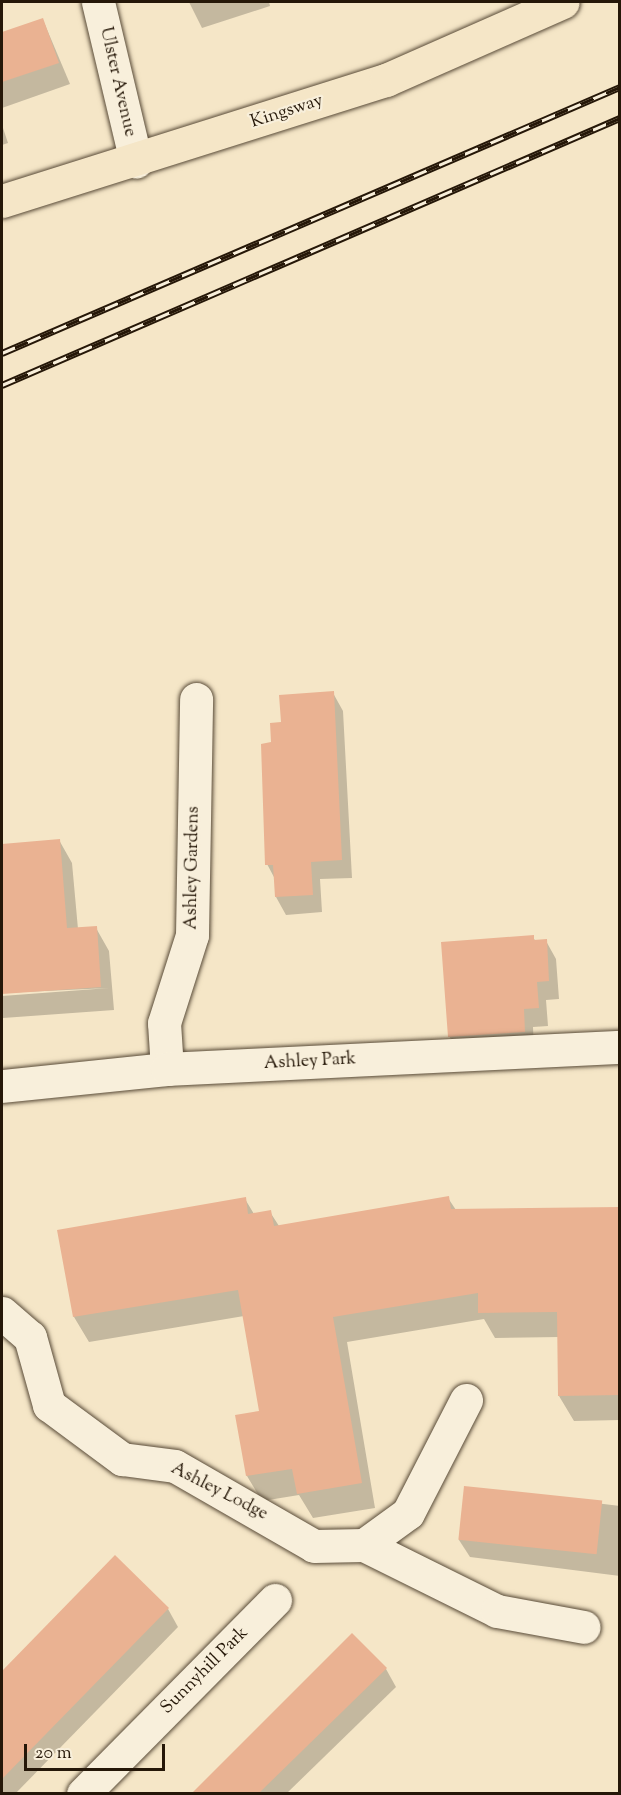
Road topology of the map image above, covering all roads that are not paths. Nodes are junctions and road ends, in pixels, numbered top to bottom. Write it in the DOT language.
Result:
graph roads {
  1 [pos="98,2"];
  2 [pos="563,2"];
  3 [pos="136,162"];
  4 [pos="2,201"];
  5 [pos="196,699"];
  6 [pos="620,1047"];
  7 [pos="167,1069"];
  8 [pos="2,1086"];
  9 [pos="2,1313"];
  10 [pos="466,1400"];
  11 [pos="364,1545"];
  12 [pos="276,1600"];
  13 [pos="584,1627"];
  14 [pos="83,1794"];
  1 -- 3 [label="street, Ulster Avenue"];
  2 -- 3 [label="main road, Kingsway"];
  3 -- 4 [label="main road, Kingsway"];
  5 -- 7 [label="street, Ashley Gardens"];
  6 -- 7 [label="street, Ashley Park"];
  7 -- 8 [label="street, Ashley Park"];
  9 -- 11 [label="street, Ashley Lodge"];
  10 -- 11 [label="street"];
  11 -- 13 [label="street, Ashley Lodge"];
  12 -- 14 [label="street, Sunnyhill Park"];
}
